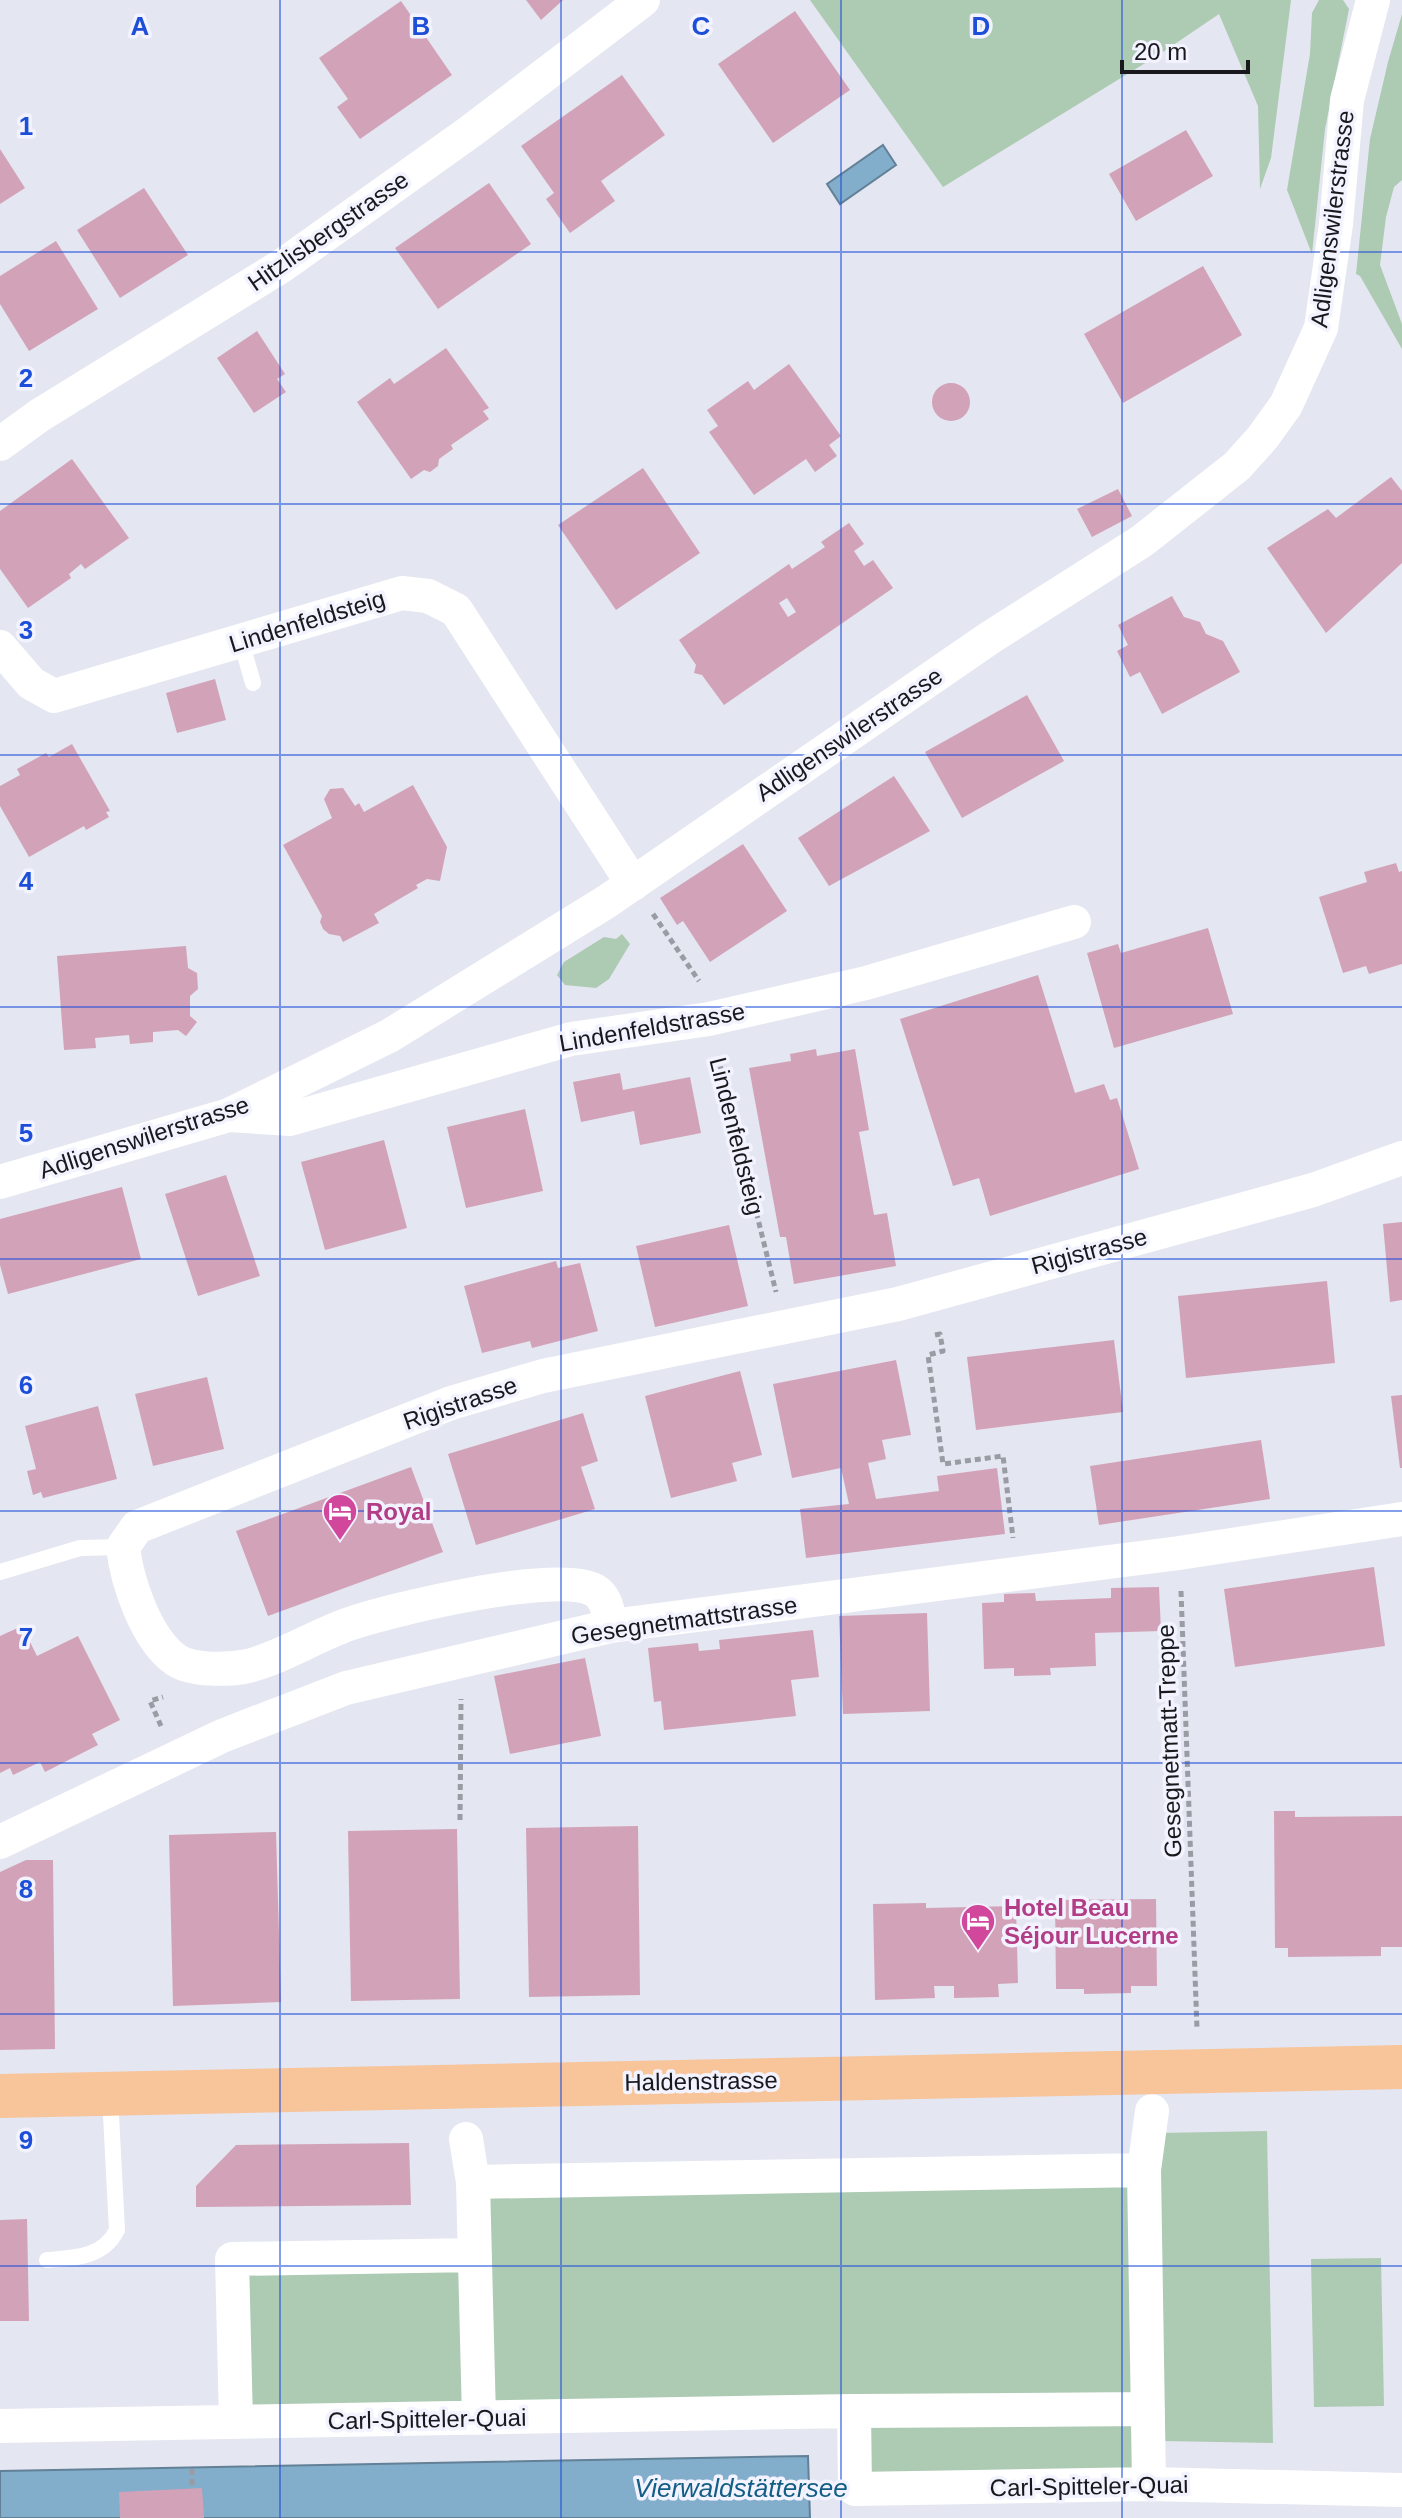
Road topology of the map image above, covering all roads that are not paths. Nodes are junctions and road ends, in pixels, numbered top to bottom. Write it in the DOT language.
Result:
graph roads {
  1 [pos="643,0"];
  2 [pos="1373,0"];
  3 [pos="0,444"];
  4 [pos="241,641"];
  5 [pos="5,664"];
  6 [pos="253,683"];
  7 [pos="642,896"];
  8 [pos="1074,922"];
  9 [pos="229,1115"];
  10 [pos="1402,1158"];
  11 [pos="0,1182"];
  12 [pos="1402,1519"];
  13 [pos="123,1547"];
  14 [pos="0,1572"];
  15 [pos="611,1626"];
  16 [pos="0,1842"];
  17 [pos="1402,2067"];
  18 [pos="110,2094"];
  19 [pos="0,2096"];
  20 [pos="1152,2111"];
  21 [pos="466,2139"];
  22 [pos="1144,2170"];
  23 [pos="473,2182"];
  24 [pos="475,2255"];
  25 [pos="47,2260"];
  26 [pos="1148,2409"];
  27 [pos="854,2411"];
  28 [pos="479,2418"];
  29 [pos="236,2422"];
  30 [pos="0,2426"];
  31 [pos="1149,2484"];
  32 [pos="1402,2490"];
  1 -- 3 [label="street, Hitzlisbergstrasse"];
  2 -- 7 [label="street, Adligenswilerstrasse"];
  4 -- 5 [label="street, Lindenfeldsteig"];
  4 -- 6 [label="lane"];
  4 -- 7 [label="street, Lindenfeldsteig"];
  7 -- 9 [label="street, Adligenswilerstrasse"];
  8 -- 9 [label="street, Lindenfeldstrasse"];
  9 -- 11 [label="street, Adligenswilerstrasse"];
  10 -- 13 [label="street, Rigistrasse"];
  12 -- 15 [label="street, Gesegnetmattstrasse"];
  13 -- 14 [label="lane"];
  13 -- 15 [label="street"];
  15 -- 16 [label="street, Gesegnetmattstrasse"];
  17 -- 18 [label="main road, Haldenstrasse"];
  18 -- 19 [label="main road, Haldenstrasse"];
  18 -- 25 [label="lane"];
  20 -- 22 [label="street"];
  21 -- 23 [label="street"];
  22 -- 23 [label="street"];
  22 -- 26 [label="street"];
  23 -- 24 [label="street"];
  24 -- 28 [label="street"];
  24 -- 29 [label="street"];
  26 -- 27 [label="street, Carl-Spitteler-Quai"];
  26 -- 31 [label="street"];
  27 -- 28 [label="street, Carl-Spitteler-Quai"];
  27 -- 31 [label="street, Carl-Spitteler-Quai"];
  28 -- 29 [label="street, Carl-Spitteler-Quai"];
  29 -- 30 [label="street, Carl-Spitteler-Quai"];
  31 -- 32 [label="street, Carl-Spitteler-Quai"];
}
